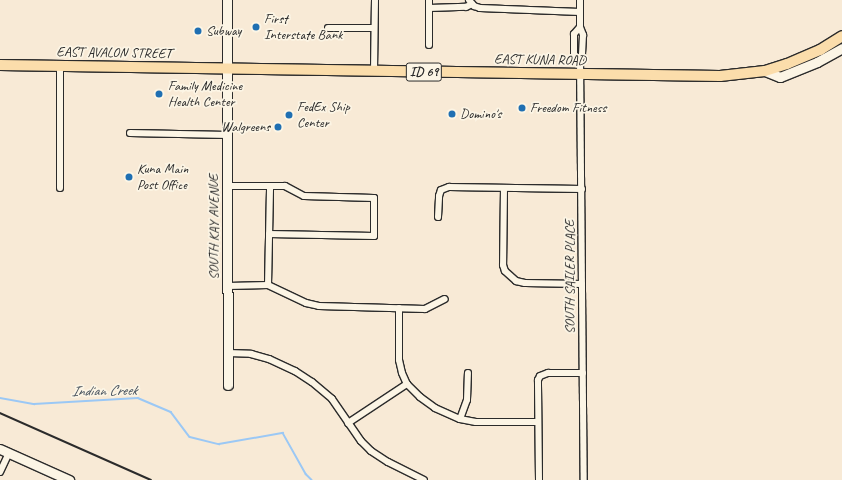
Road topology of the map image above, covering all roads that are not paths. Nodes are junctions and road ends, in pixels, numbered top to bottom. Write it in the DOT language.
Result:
graph roads {
  1 [pos="227,0"];
  2 [pos="375,0"];
  3 [pos="429,0"];
  4 [pos="580,0"];
  5 [pos="470,2"];
  6 [pos="429,8"];
  7 [pos="580,12"];
  8 [pos="328,28"];
  9 [pos="374,28"];
  10 [pos="842,36"];
  11 [pos="429,45"];
  12 [pos="842,48"];
  13 [pos="0,65"];
  14 [pos="60,66"];
  15 [pos="228,69"];
  16 [pos="374,71"];
  17 [pos="765,71"];
  18 [pos="581,74"];
  19 [pos="130,133"];
  20 [pos="228,135"];
  21 [pos="228,186"];
  22 [pos="270,186"];
  23 [pos="60,188"];
  24 [pos="504,188"];
  25 [pos="582,189"];
  26 [pos="438,217"];
  27 [pos="269,234"];
  28 [pos="582,284"];
  29 [pos="268,285"];
  30 [pos="228,286"];
  31 [pos="445,299"];
  32 [pos="399,308"];
  33 [pos="228,353"];
  34 [pos="468,373"];
  35 [pos="583,373"];
  36 [pos="408,384"];
  37 [pos="228,385"];
  38 [pos="460,419"];
  39 [pos="348,422"];
  40 [pos="537,422"];
  41 [pos="4,451"];
  42 [pos="0,472"];
  43 [pos="69,480"];
  44 [pos="424,480"];
  45 [pos="539,480"];
  46 [pos="584,480"];
  1 -- 15 [label="street, SOUTH KAY AVENUE"];
  2 -- 9 [label="street"];
  3 -- 6 [label="street"];
  4 -- 7 [label="street, SOUTH SAILER PLACE"];
  5 -- 6 [label="street"];
  5 -- 7 [label="street"];
  6 -- 11 [label="street"];
  7 -- 18 [label="street, SOUTH SAILER PLACE"];
  8 -- 9 [label="street"];
  9 -- 16 [label="street"];
  10 -- 17 [label="main road, EAST KUNA ROAD / ID 69"];
  12 -- 17 [label="street"];
  13 -- 14 [label="main road, EAST AVALON STREET / ID 69"];
  14 -- 15 [label="main road, EAST AVALON STREET / ID 69"];
  14 -- 23 [label="street"];
  15 -- 16 [label="main road, EAST KUNA ROAD / ID 69"];
  15 -- 20 [label="street, SOUTH KAY AVENUE"];
  16 -- 18 [label="main road, EAST KUNA ROAD / ID 69"];
  17 -- 18 [label="main road, EAST KUNA ROAD / ID 69"];
  18 -- 25 [label="street, SOUTH SAILER PLACE"];
  19 -- 20 [label="street"];
  20 -- 21 [label="street, SOUTH KAY AVENUE"];
  21 -- 22 [label="street"];
  21 -- 30 [label="street, SOUTH KAY AVENUE"];
  22 -- 27 [label="street"];
  22 -- 27 [label="street"];
  24 -- 25 [label="street"];
  24 -- 26 [label="street"];
  24 -- 28 [label="street"];
  25 -- 28 [label="street, SOUTH SAILER PLACE"];
  27 -- 29 [label="street"];
  28 -- 35 [label="street, SOUTH SAILER PLACE"];
  29 -- 30 [label="street"];
  29 -- 32 [label="street"];
  30 -- 33 [label="street, SOUTH KAY AVENUE"];
  31 -- 32 [label="street"];
  32 -- 36 [label="street"];
  33 -- 37 [label="street, SOUTH KAY AVENUE"];
  33 -- 39 [label="street"];
  34 -- 38 [label="street"];
  35 -- 40 [label="street"];
  35 -- 46 [label="street, SOUTH SAILER PLACE"];
  36 -- 38 [label="street"];
  36 -- 39 [label="street"];
  38 -- 40 [label="street"];
  39 -- 44 [label="street"];
  40 -- 45 [label="street"];
  41 -- 42 [label="street"];
  41 -- 43 [label="street"];
}
